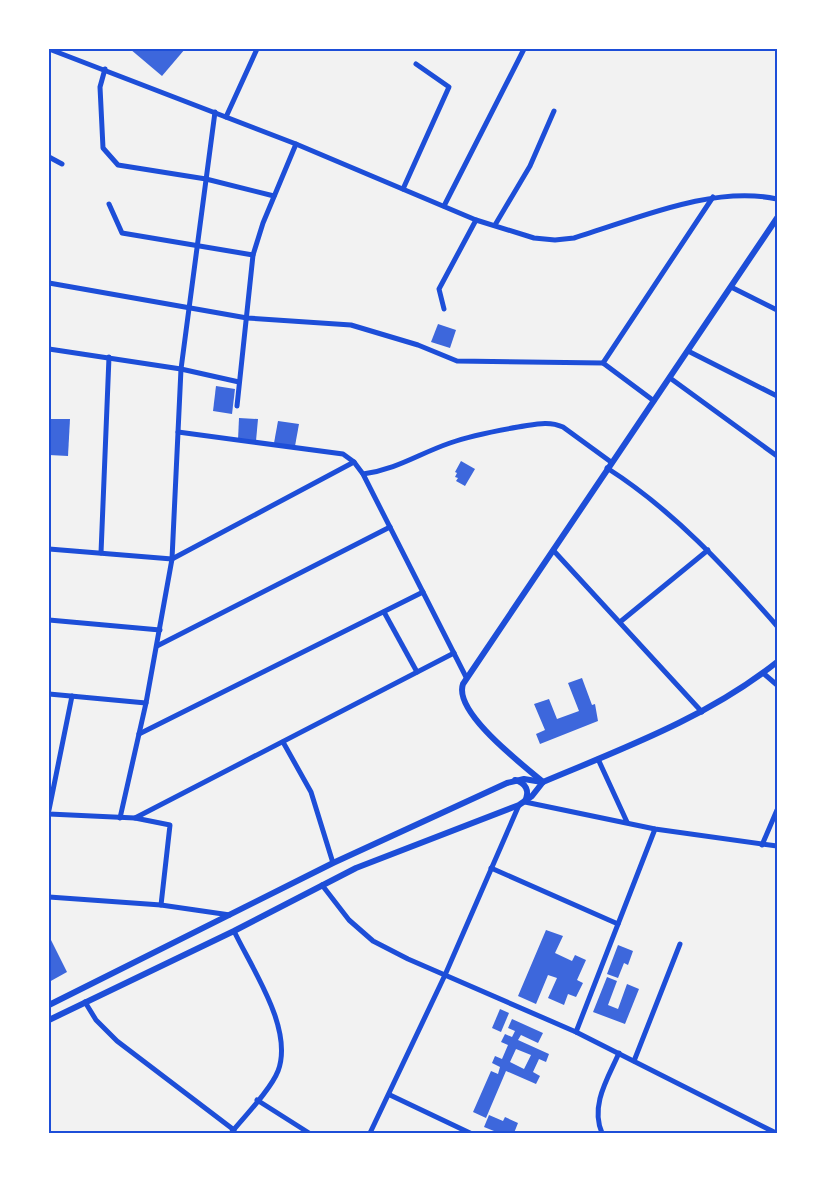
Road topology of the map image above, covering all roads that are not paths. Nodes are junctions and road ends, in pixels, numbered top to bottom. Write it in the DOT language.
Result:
graph roads {
  1 [pos="49,49"];
  2 [pos="257,49"];
  3 [pos="524,49"];
  4 [pos="416,64"];
  5 [pos="105,70"];
  6 [pos="554,111"];
  7 [pos="214,112"];
  8 [pos="226,118"];
  9 [pos="296,144"];
  10 [pos="49,157"];
  11 [pos="62,164"];
  12 [pos="206,179"];
  13 [pos="403,189"];
  14 [pos="274,196"];
  15 [pos="713,197"];
  16 [pos="777,199"];
  17 [pos="109,204"];
  18 [pos="444,206"];
  19 [pos="777,218"];
  20 [pos="476,220"];
  21 [pos="495,225"];
  22 [pos="196,245"];
  23 [pos="253,255"];
  24 [pos="49,283"];
  25 [pos="732,286"];
  26 [pos="188,308"];
  27 [pos="444,309"];
  28 [pos="777,310"];
  29 [pos="247,318"];
  30 [pos="49,349"];
  31 [pos="688,351"];
  32 [pos="109,357"];
  33 [pos="603,363"];
  34 [pos="181,369"];
  35 [pos="670,378"];
  36 [pos="239,382"];
  37 [pos="777,396"];
  38 [pos="654,401"];
  39 [pos="237,406"];
  40 [pos="178,432"];
  41 [pos="777,456"];
  42 [pos="354,462"];
  43 [pos="609,465"];
  44 [pos="363,474"];
  45 [pos="390,527"];
  46 [pos="49,549"];
  47 [pos="553,550"];
  48 [pos="708,550"];
  49 [pos="101,553"];
  50 [pos="172,559"];
  51 [pos="423,592"];
  52 [pos="384,612"];
  53 [pos="49,620"];
  54 [pos="620,622"];
  55 [pos="777,626"];
  56 [pos="160,630"];
  57 [pos="157,646"];
  58 [pos="454,653"];
  59 [pos="777,662"];
  60 [pos="417,672"];
  61 [pos="763,673"];
  62 [pos="466,677"];
  63 [pos="777,685"];
  64 [pos="49,694"];
  65 [pos="72,696"];
  66 [pos="146,703"];
  67 [pos="702,712"];
  68 [pos="139,734"];
  69 [pos="283,742"];
  70 [pos="598,759"];
  71 [pos="514,780"];
  72 [pos="543,782"];
  73 [pos="522,803"];
  74 [pos="777,810"];
  75 [pos="49,812"];
  76 [pos="120,818"];
  77 [pos="135,818"];
  78 [pos="628,822"];
  79 [pos="655,829"];
  80 [pos="762,844"];
  81 [pos="777,846"];
  82 [pos="333,863"];
  83 [pos="492,868"];
  84 [pos="322,885"];
  85 [pos="49,897"];
  86 [pos="161,905"];
  87 [pos="231,915"];
  88 [pos="618,924"];
  89 [pos="234,931"];
  90 [pos="680,944"];
  91 [pos="445,975"];
  92 [pos="85,1002"];
  93 [pos="49,1005"];
  94 [pos="49,1020"];
  95 [pos="576,1032"];
  96 [pos="619,1053"];
  97 [pos="634,1061"];
  98 [pos="390,1095"];
  99 [pos="257,1100"];
  100 [pos="456,1127"];
  101 [pos="233,1132"];
  102 [pos="309,1133"];
  103 [pos="370,1133"];
  104 [pos="453,1133"];
  105 [pos="470,1133"];
  106 [pos="602,1133"];
  107 [pos="776,1133"];
  1 -- 5 [label="street"];
  2 -- 8 [label="street"];
  3 -- 18 [label="street"];
  4 -- 13 [label="street"];
  5 -- 7 [label="street"];
  5 -- 12 [label="street"];
  6 -- 21 [label="street"];
  7 -- 8 [label="street"];
  7 -- 12 [label="street"];
  8 -- 9 [label="street"];
  9 -- 13 [label="street"];
  9 -- 14 [label="street"];
  10 -- 11 [label="street"];
  12 -- 14 [label="street"];
  12 -- 22 [label="street"];
  13 -- 18 [label="street"];
  14 -- 23 [label="street"];
  15 -- 16 [label="street"];
  15 -- 21 [label="street"];
  15 -- 33 [label="street"];
  17 -- 22 [label="street"];
  18 -- 20 [label="street"];
  19 -- 25 [label="street"];
  20 -- 21 [label="street"];
  20 -- 27 [label="street"];
  22 -- 23 [label="street"];
  22 -- 26 [label="street"];
  23 -- 29 [label="street"];
  24 -- 26 [label="street"];
  25 -- 28 [label="street"];
  25 -- 31 [label="street"];
  26 -- 29 [label="street"];
  26 -- 34 [label="street"];
  29 -- 33 [label="street"];
  29 -- 36 [label="street"];
  30 -- 32 [label="street"];
  31 -- 35 [label="street"];
  31 -- 37 [label="street"];
  32 -- 34 [label="street"];
  32 -- 49 [label="street"];
  33 -- 38 [label="street"];
  34 -- 36 [label="street"];
  34 -- 40 [label="street"];
  35 -- 38 [label="street"];
  35 -- 41 [label="street"];
  36 -- 39 [label="street"];
  38 -- 43 [label="street"];
  40 -- 42 [label="street"];
  40 -- 50 [label="street"];
  42 -- 44 [label="street"];
  42 -- 50 [label="street"];
  43 -- 44 [label="street"];
  43 -- 47 [label="street"];
  43 -- 48 [label="street"];
  44 -- 45 [label="street"];
  45 -- 51 [label="street"];
  45 -- 57 [label="street"];
  46 -- 49 [label="street"];
  47 -- 54 [label="street"];
  47 -- 62 [label="street"];
  48 -- 54 [label="street"];
  48 -- 55 [label="street"];
  49 -- 50 [label="street"];
  50 -- 56 [label="street"];
  51 -- 52 [label="street"];
  51 -- 58 [label="street"];
  52 -- 60 [label="street"];
  52 -- 68 [label="street"];
  53 -- 56 [label="street"];
  54 -- 67 [label="street"];
  56 -- 57 [label="street"];
  57 -- 66 [label="street"];
  58 -- 60 [label="street"];
  58 -- 62 [label="street"];
  59 -- 61 [label="street"];
  60 -- 69 [label="street"];
  61 -- 63 [label="street"];
  61 -- 67 [label="street"];
  62 -- 72 [label="street"];
  64 -- 65 [label="street"];
  65 -- 66 [label="street"];
  65 -- 75 [label="street"];
  66 -- 68 [label="street"];
  67 -- 70 [label="street"];
  68 -- 76 [label="street"];
  69 -- 77 [label="street"];
  69 -- 82 [label="street"];
  70 -- 72 [label="street"];
  70 -- 78 [label="street"];
  71 -- 72 [label="street"];
  71 -- 73 [label="street"];
  71 -- 82 [label="street"];
  72 -- 73 [label="street"];
  73 -- 78 [label="street"];
  73 -- 83 [label="street"];
  73 -- 84 [label="street"];
  74 -- 80 [label="street"];
  75 -- 76 [label="street"];
  76 -- 77 [label="street"];
  77 -- 86 [label="street"];
  78 -- 79 [label="street"];
  79 -- 80 [label="street"];
  79 -- 88 [label="street"];
  80 -- 81 [label="street"];
  82 -- 87 [label="street"];
  83 -- 88 [label="street"];
  83 -- 91 [label="street"];
  84 -- 89 [label="street"];
  84 -- 91 [label="street"];
  85 -- 86 [label="street"];
  86 -- 87 [label="street"];
  87 -- 93 [label="street"];
  88 -- 95 [label="street"];
  89 -- 92 [label="street"];
  89 -- 99 [label="street"];
  90 -- 97 [label="street"];
  91 -- 95 [label="street"];
  91 -- 98 [label="street"];
  92 -- 94 [label="street"];
  92 -- 101 [label="street"];
  95 -- 96 [label="street"];
  96 -- 97 [label="street"];
  96 -- 106 [label="street"];
  97 -- 107 [label="street"];
  98 -- 100 [label="street"];
  98 -- 103 [label="street"];
  99 -- 101 [label="street"];
  99 -- 102 [label="street"];
  100 -- 104 [label="street"];
  100 -- 105 [label="street"];
}
